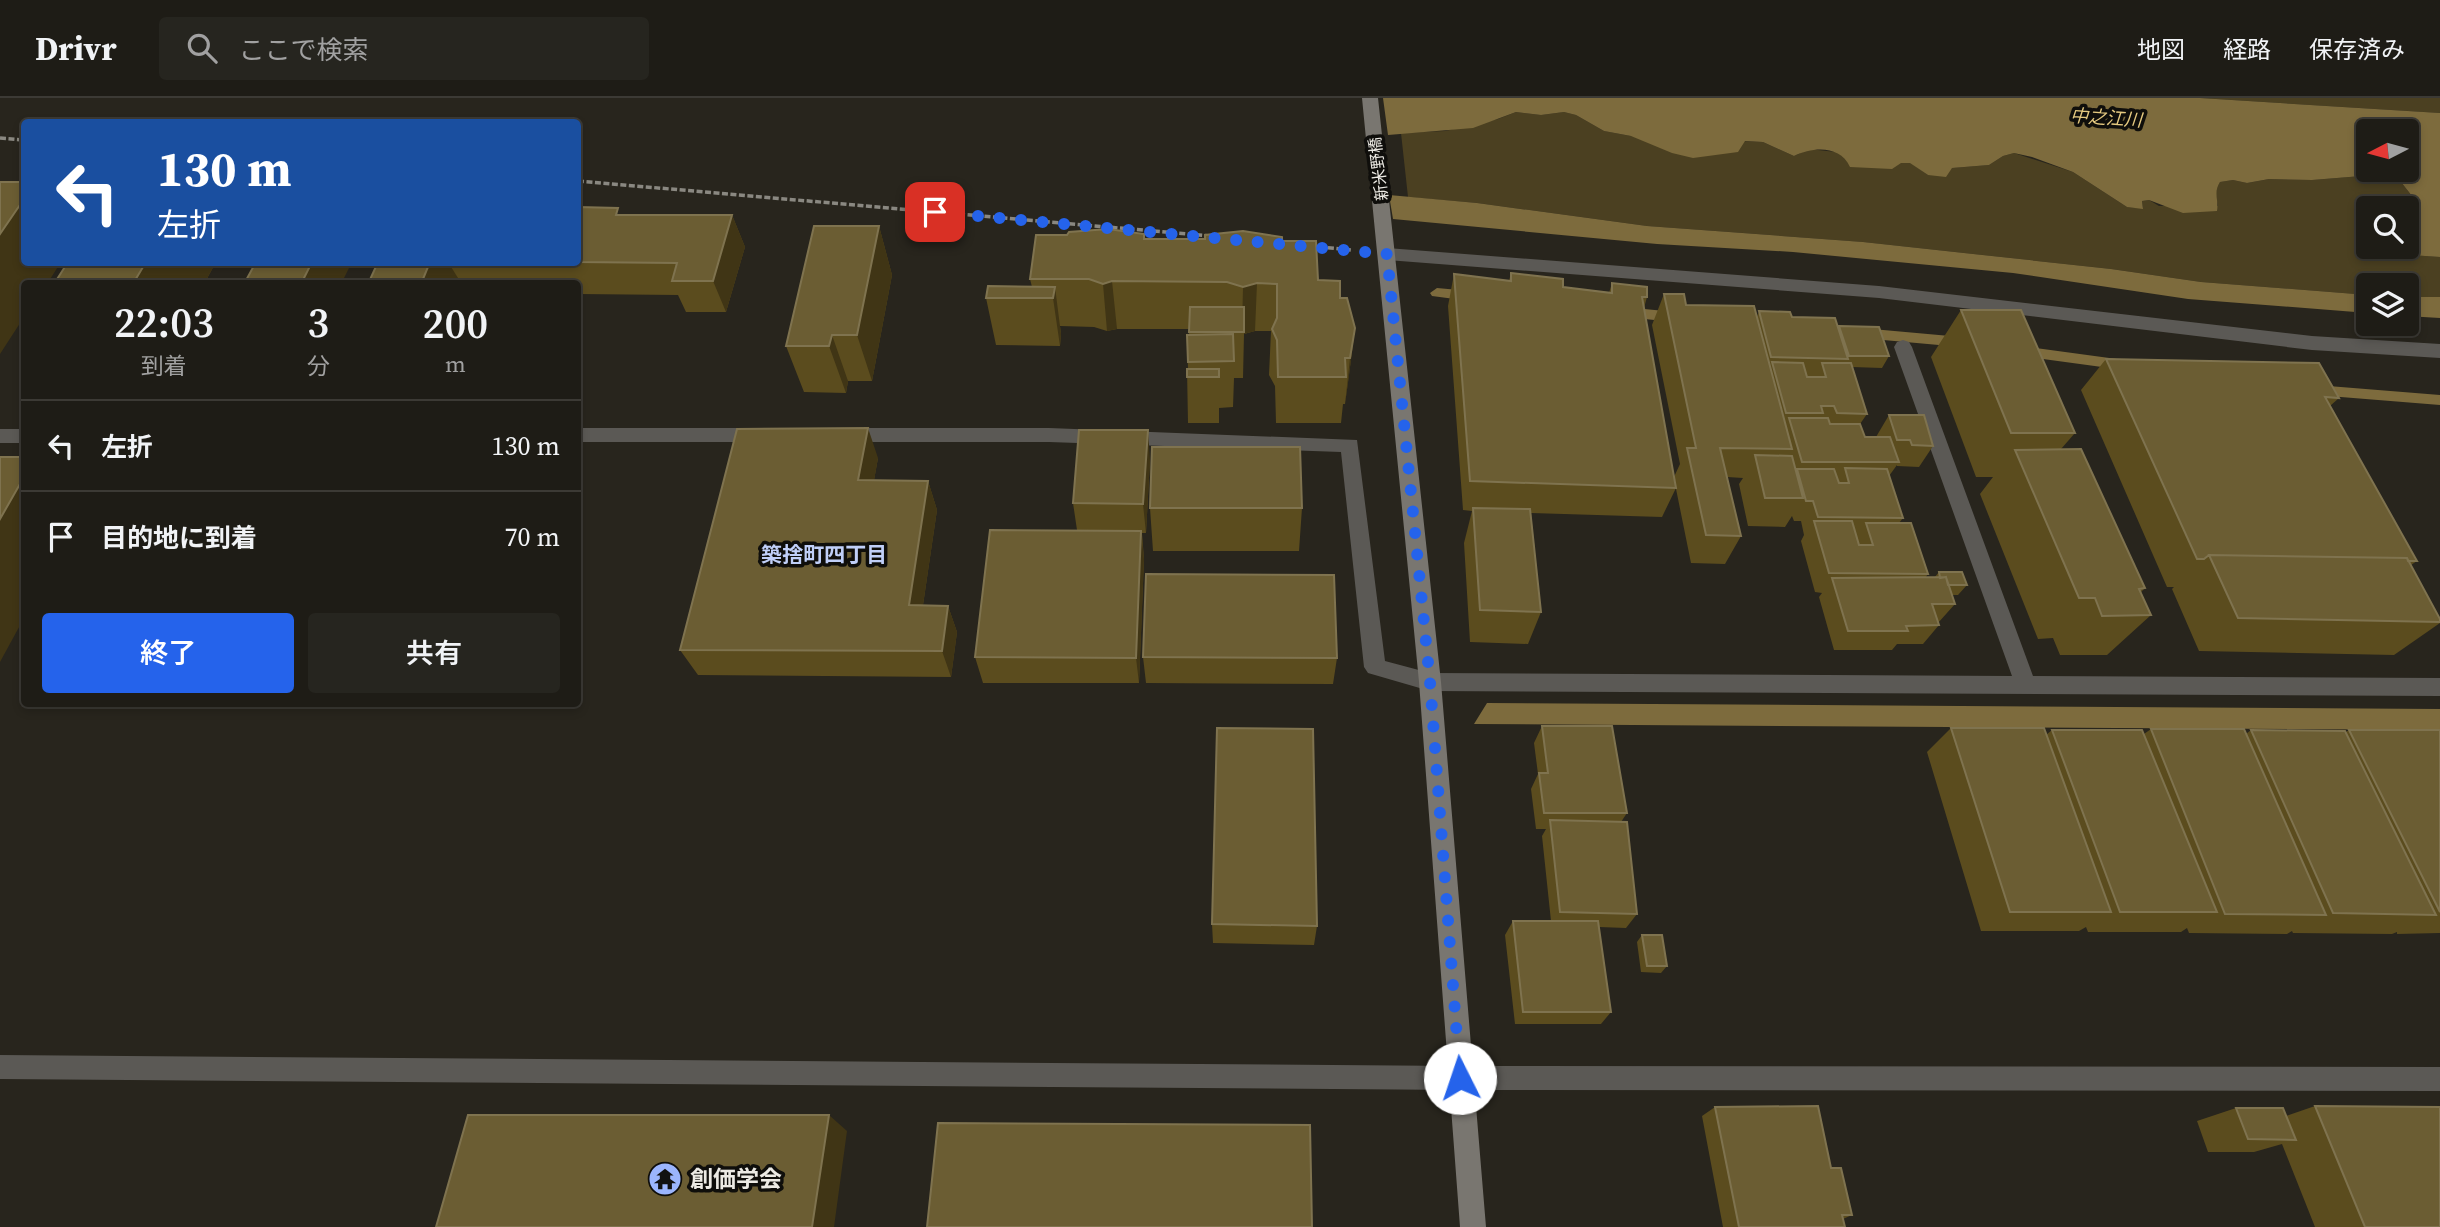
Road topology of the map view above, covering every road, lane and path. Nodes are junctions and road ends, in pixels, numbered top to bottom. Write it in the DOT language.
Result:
graph roads {
  1 [pos="1370,98"];
  2 [pos="0,138"];
  3 [pos="21,140"];
  4 [pos="581,181"];
  5 [pos="1224,237"];
  6 [pos="1306,245"];
  7 [pos="1387,247"];
  8 [pos="1903,347"];
  9 [pos="2440,351"];
  10 [pos="581,435"];
  11 [pos="786,435"];
  12 [pos="827,435"];
  13 [pos="0,436"];
  14 [pos="21,436"];
  15 [pos="1430,682"];
  16 [pos="2026,685"];
  17 [pos="2440,687"];
  18 [pos="0,1067"];
  19 [pos="1460,1078"];
  20 [pos="2440,1079"];
  21 [pos="1473,1227"];
  1 -- 7 [label="street, 新米野橋"];
  2 -- 3 [label="path"];
  4 -- 5 [label="path"];
  6 -- 7 [label="path"];
  7 -- 9 [label="street"];
  7 -- 15 [label="street, 新米野橋"];
  8 -- 16 [label="street"];
  10 -- 11 [label="street"];
  12 -- 15 [label="street"];
  13 -- 14 [label="street"];
  15 -- 16 [label="street"];
  15 -- 19 [label="street, 新米野橋"];
  16 -- 17 [label="street"];
  18 -- 19 [label="street"];
  19 -- 20 [label="street"];
  19 -- 21 [label="street, 新米野橋"];
}
